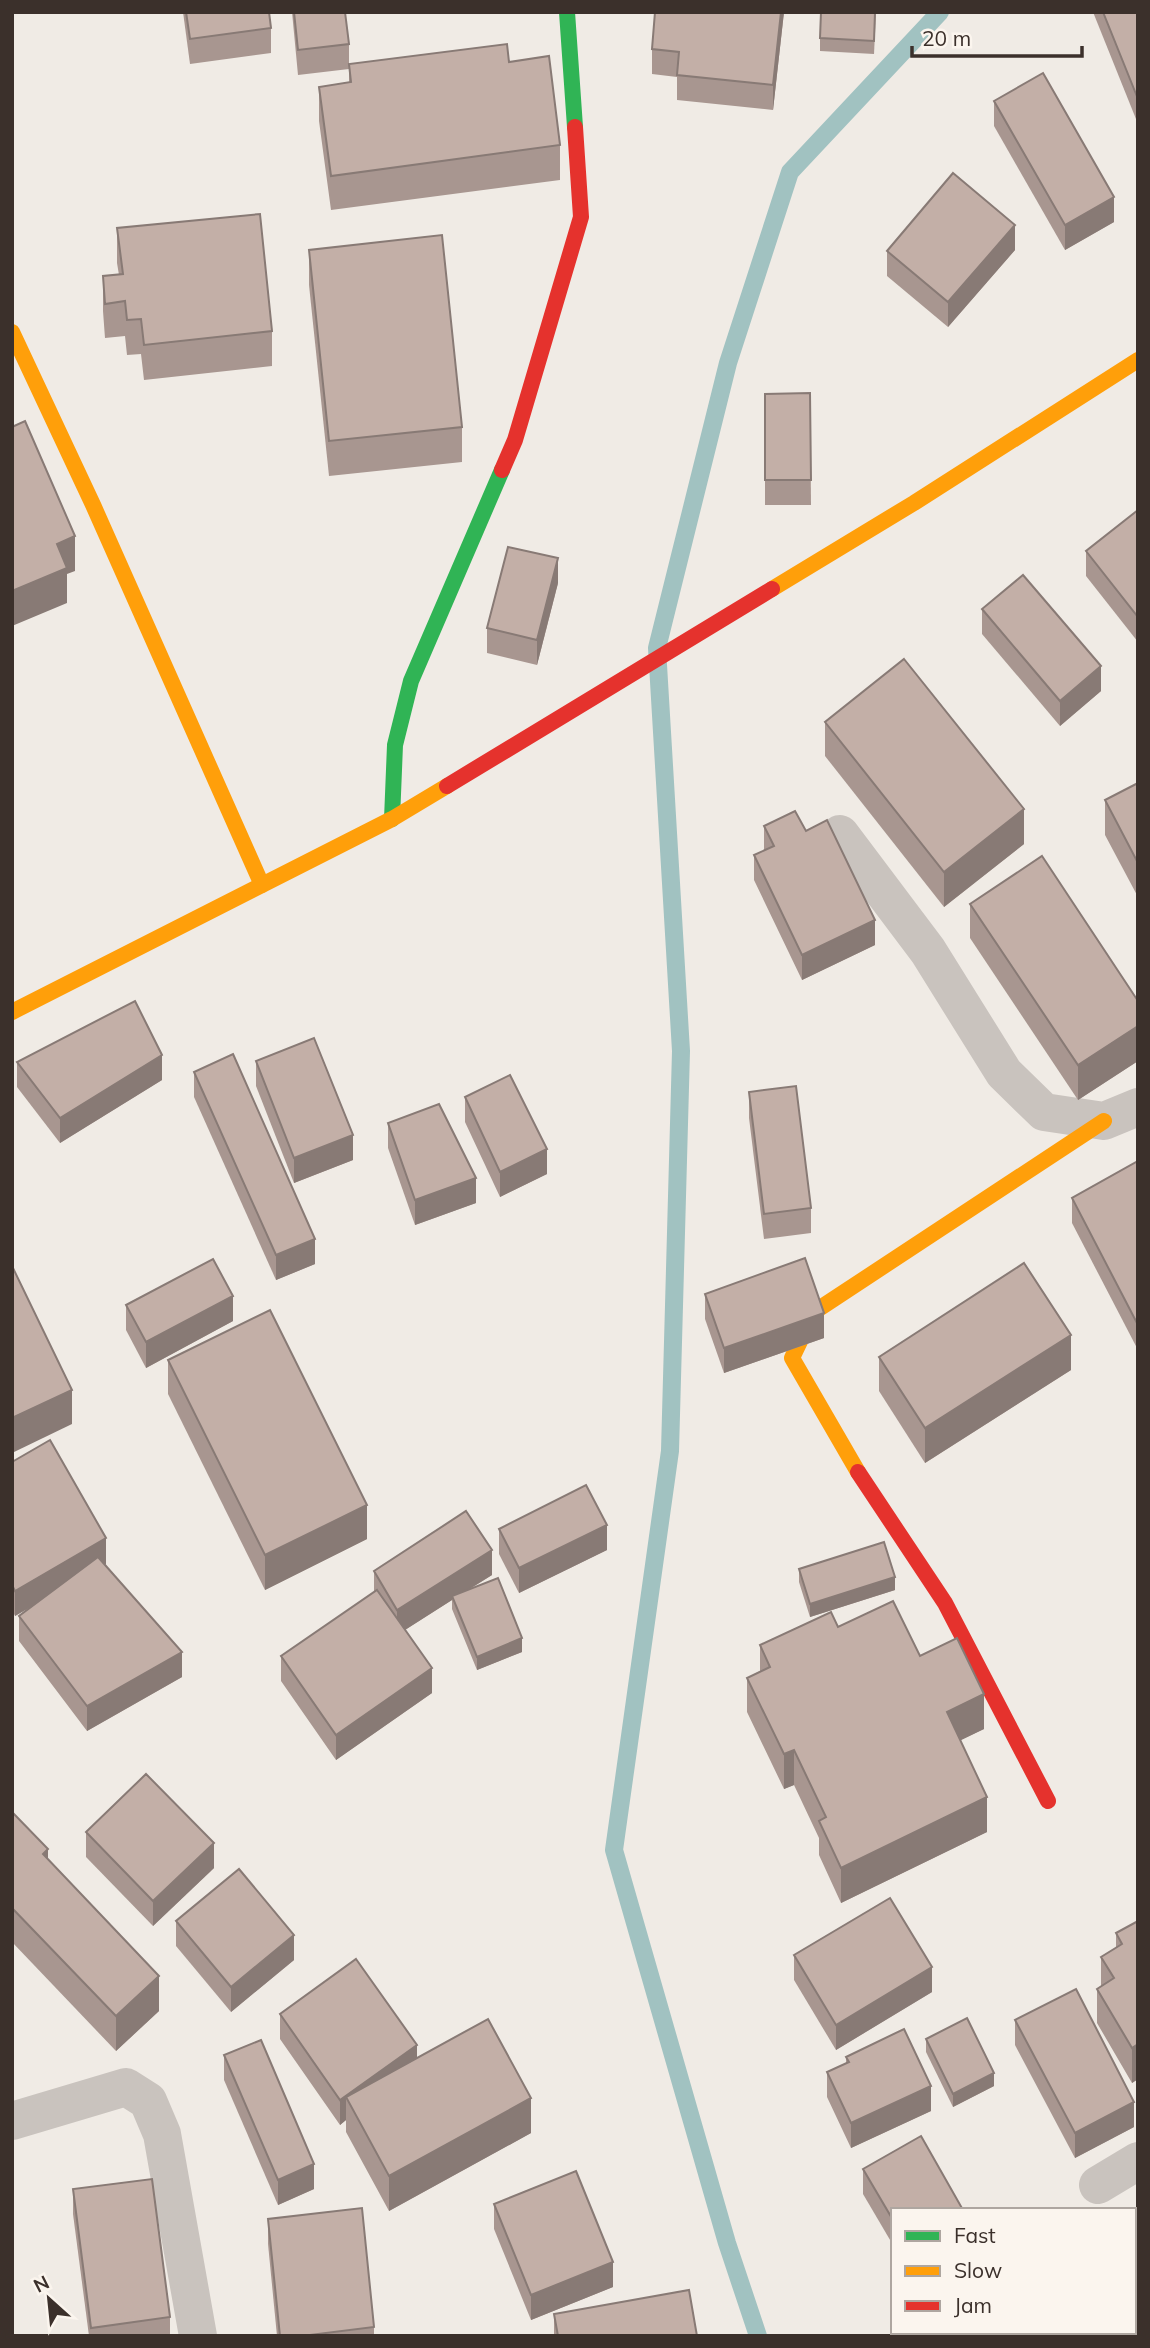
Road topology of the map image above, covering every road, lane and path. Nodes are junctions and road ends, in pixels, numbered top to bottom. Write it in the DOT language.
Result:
graph roads {
  1 [pos="567,12"];
  2 [pos="12,332"];
  3 [pos="1138,360"];
  4 [pos="392,820"];
  5 [pos="840,834"];
  6 [pos="262,885"];
  7 [pos="12,1012"];
  8 [pos="1121,1114"];
  9 [pos="1048,1801"];
  10 [pos="12,2121"];
  11 [pos="1138,2161"];
  12 [pos="1098,2186"];
  13 [pos="198,2336"];
  1 -- 4 [label="street"];
  2 -- 6 [label="street"];
  3 -- 4 [label="street"];
  4 -- 6 [label="street"];
  5 -- 8 [label="street"];
  6 -- 7 [label="street"];
  8 -- 9 [label="street"];
  10 -- 13 [label="street"];
  11 -- 12 [label="street"];
}
